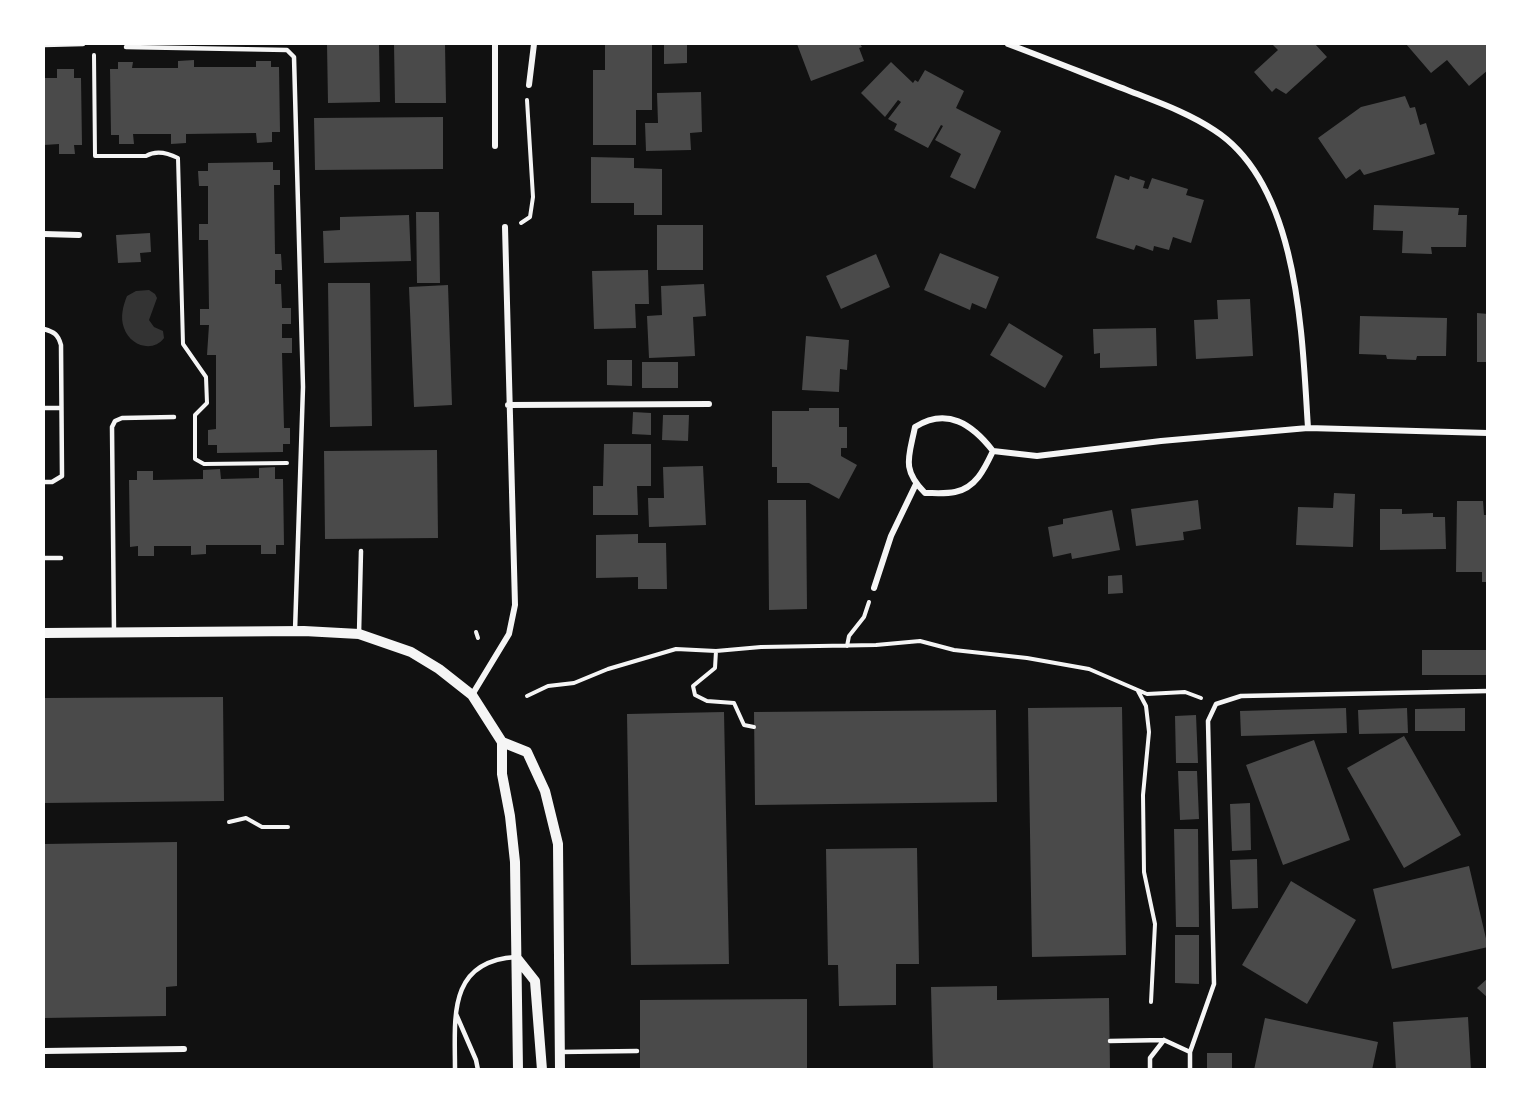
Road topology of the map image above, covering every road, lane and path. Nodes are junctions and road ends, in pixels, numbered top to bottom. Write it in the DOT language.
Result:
graph roads {
  1 [pos="83,44"];
  2 [pos="495,44"];
  3 [pos="534,44"];
  4 [pos="1008,44"];
  5 [pos="44,45"];
  6 [pos="94,45"];
  7 [pos="126,47"];
  8 [pos="529,85"];
  9 [pos="495,146"];
  10 [pos="505,227"];
  11 [pos="44,234"];
  12 [pos="79,236"];
  13 [pos="44,329"];
  14 [pos="709,404"];
  15 [pos="508,405"];
  16 [pos="44,408"];
  17 [pos="61,408"];
  18 [pos="174,417"];
  19 [pos="1308,428"];
  20 [pos="1488,433"];
  21 [pos="993,451"];
  22 [pos="287,463"];
  23 [pos="44,482"];
  24 [pos="916,484"];
  25 [pos="361,551"];
  26 [pos="44,558"];
  27 [pos="61,558"];
  28 [pos="874,588"];
  29 [pos="295,631"];
  30 [pos="114,632"];
  31 [pos="476,632"];
  32 [pos="44,633"];
  33 [pos="359,634"];
  34 [pos="478,638"];
  35 [pos="847,646"];
  36 [pos="716,651"];
  37 [pos="1138,690"];
  38 [pos="1488,691"];
  39 [pos="472,695"];
  40 [pos="527,696"];
  41 [pos="1216,704"];
  42 [pos="754,727"];
  43 [pos="502,742"];
  44 [pos="229,822"];
  45 [pos="288,827"];
  46 [pos="516,957"];
  47 [pos="1151,1002"];
  48 [pos="455,1011"];
  49 [pos="1164,1040"];
  50 [pos="1110,1041"];
  51 [pos="184,1049"];
  52 [pos="44,1051"];
  53 [pos="637,1051"];
  54 [pos="560,1052"];
  55 [pos="1190,1052"];
  56 [pos="455,1070"];
  57 [pos="478,1070"];
  58 [pos="518,1070"];
  59 [pos="542,1070"];
  60 [pos="560,1070"];
  61 [pos="1150,1070"];
  62 [pos="1190,1070"];
  1 -- 5 [label="lane"];
  2 -- 9 [label="street"];
  3 -- 8 [label="street"];
  4 -- 19 [label="street"];
  6 -- 22 [label="path"];
  7 -- 29 [label="lane"];
  8 -- 10 [label="path"];
  10 -- 15 [label="street"];
  11 -- 12 [label="street"];
  13 -- 17 [label="lane"];
  14 -- 15 [label="street"];
  15 -- 39 [label="street"];
  16 -- 17 [label="lane"];
  17 -- 23 [label="lane"];
  18 -- 30 [label="lane"];
  19 -- 20 [label="street"];
  19 -- 21 [label="street"];
  21 -- 24 [label="street"];
  21 -- 24 [label="street"];
  24 -- 28 [label="street"];
  25 -- 33 [label="lane"];
  26 -- 27 [label="lane"];
  28 -- 35 [label="path"];
  29 -- 30 [label="street"];
  29 -- 33 [label="street"];
  30 -- 32 [label="street"];
  31 -- 34 [label="path"];
  33 -- 39 [label="street"];
  35 -- 36 [label="path"];
  35 -- 37 [label="path"];
  36 -- 40 [label="path"];
  36 -- 42 [label="path"];
  37 -- 41 [label="path"];
  37 -- 47 [label="path"];
  38 -- 41 [label="lane"];
  39 -- 43 [label="street"];
  41 -- 55 [label="lane"];
  43 -- 46 [label="street"];
  43 -- 54 [label="street"];
  44 -- 45 [label="path"];
  46 -- 48 [label="lane"];
  46 -- 58 [label="street"];
  46 -- 59 [label="street"];
  48 -- 56 [label="lane"];
  48 -- 57 [label="lane"];
  49 -- 50 [label="lane"];
  49 -- 55 [label="lane"];
  49 -- 61 [label="lane"];
  51 -- 52 [label="street"];
  53 -- 54 [label="lane"];
  54 -- 60 [label="street"];
  55 -- 62 [label="lane"];
}
